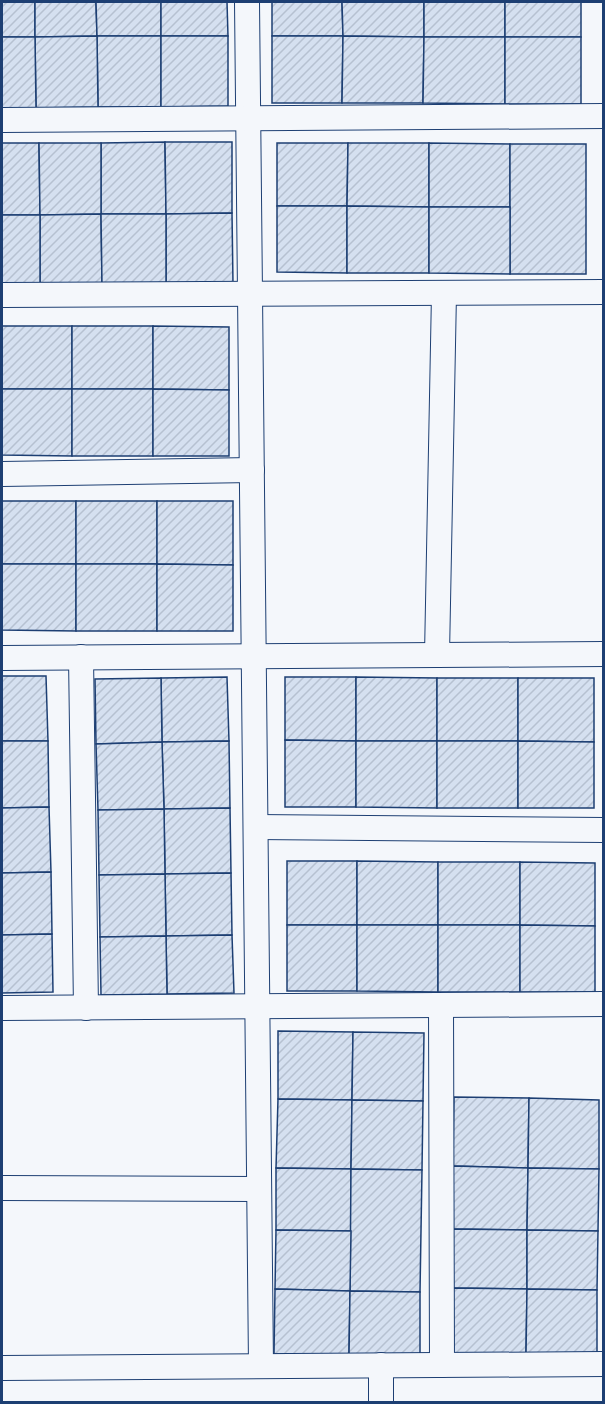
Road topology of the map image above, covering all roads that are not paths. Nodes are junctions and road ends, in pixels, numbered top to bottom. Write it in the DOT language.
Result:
graph roads {
  1 [pos="248,2"];
  2 [pos="603,116"];
  3 [pos="249,118"];
  4 [pos="2,120"];
  5 [pos="603,292"];
  6 [pos="444,293"];
  7 [pos="250,294"];
  8 [pos="2,295"];
  9 [pos="252,470"];
  10 [pos="2,474"];
  11 [pos="603,654"];
  12 [pos="437,655"];
  13 [pos="254,656"];
  14 [pos="81,657"];
  15 [pos="2,658"];
  16 [pos="256,827"];
  17 [pos="603,830"];
  18 [pos="603,1004"];
  19 [pos="441,1005"];
  20 [pos="258,1006"];
  21 [pos="2,1008"];
  22 [pos="86,1008"];
  23 [pos="2,1188"];
  24 [pos="259,1189"];
  25 [pos="603,1364"];
  26 [pos="381,1365"];
  27 [pos="442,1365"];
  28 [pos="261,1366"];
  29 [pos="2,1368"];
  30 [pos="381,1402"];
  1 -- 3 [label="street"];
  2 -- 3 [label="street"];
  3 -- 4 [label="street"];
  3 -- 7 [label="street"];
  5 -- 6 [label="street"];
  6 -- 7 [label="street"];
  6 -- 12 [label="street"];
  7 -- 8 [label="street"];
  7 -- 9 [label="street"];
  9 -- 10 [label="street"];
  9 -- 13 [label="street"];
  11 -- 12 [label="street"];
  12 -- 13 [label="street"];
  13 -- 14 [label="street"];
  13 -- 16 [label="street"];
  14 -- 15 [label="street"];
  14 -- 22 [label="street"];
  16 -- 17 [label="street"];
  16 -- 20 [label="street"];
  18 -- 19 [label="street"];
  19 -- 20 [label="street"];
  19 -- 27 [label="street"];
  20 -- 22 [label="street"];
  20 -- 24 [label="street"];
  21 -- 22 [label="street"];
  23 -- 24 [label="street"];
  24 -- 28 [label="street"];
  25 -- 27 [label="street"];
  26 -- 27 [label="street"];
  26 -- 28 [label="street"];
  26 -- 30 [label="street"];
  28 -- 29 [label="street"];
}
